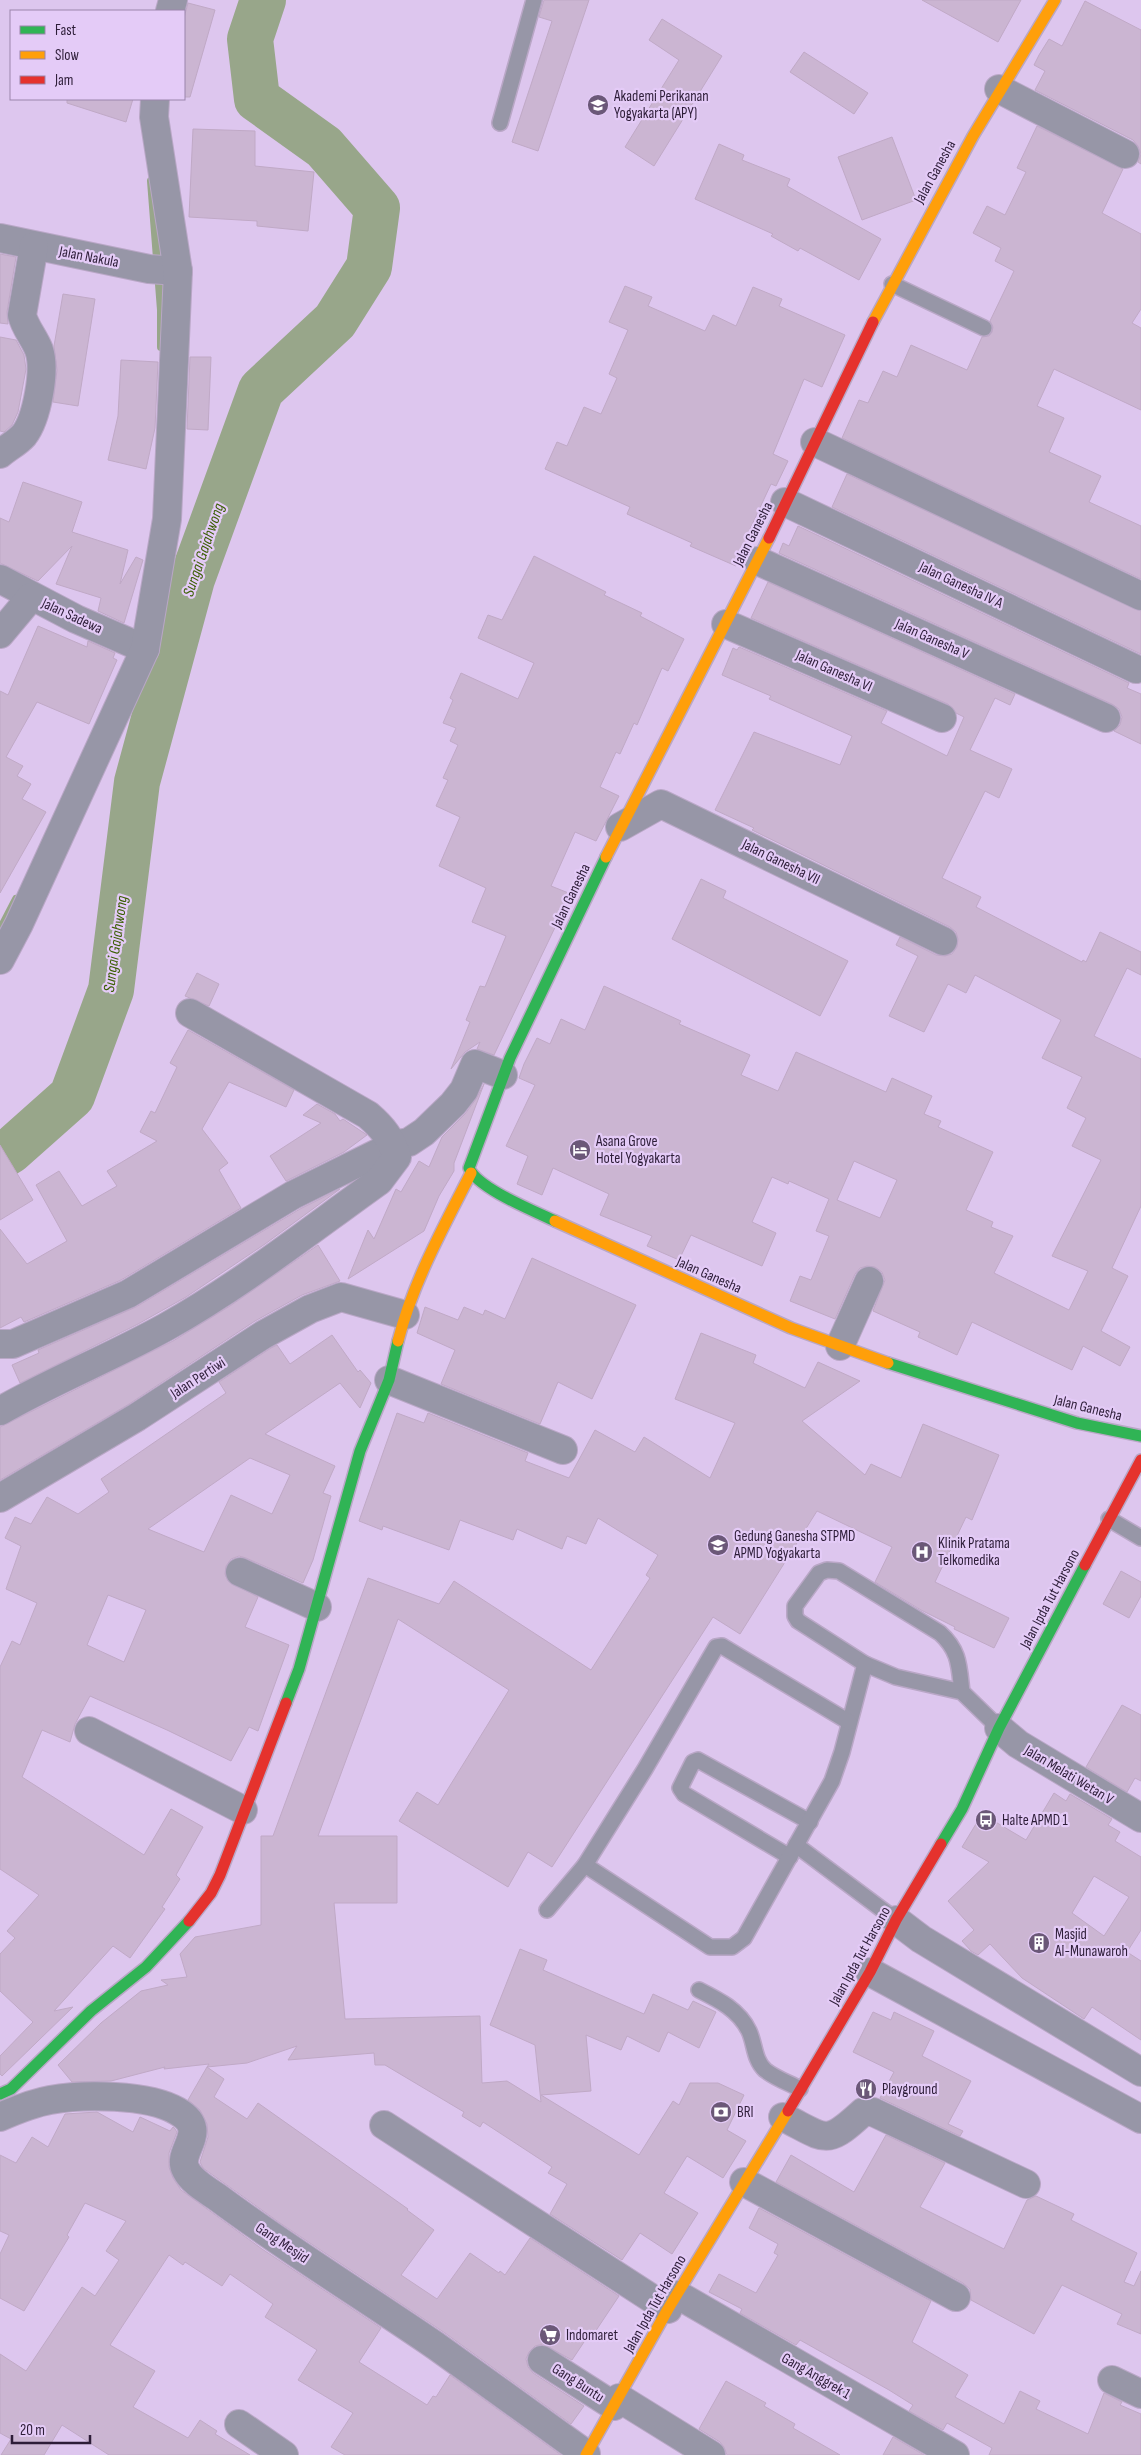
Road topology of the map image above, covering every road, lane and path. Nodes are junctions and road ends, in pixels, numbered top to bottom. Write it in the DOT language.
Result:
graph roads {
  1 [pos="534,0"];
  2 [pos="1055,0"];
  3 [pos="999,89"];
  4 [pos="155,100"];
  5 [pos="500,123"];
  6 [pos="1125,154"];
  7 [pos="0,238"];
  8 [pos="34,246"];
  9 [pos="165,271"];
  10 [pos="892,284"];
  11 [pos="984,328"];
  12 [pos="815,442"];
  13 [pos="0,454"];
  14 [pos="785,502"];
  15 [pos="758,561"];
  16 [pos="0,579"];
  17 [pos="1141,596"];
  18 [pos="31,597"];
  19 [pos="726,624"];
  20 [pos="0,634"];
  21 [pos="138,646"];
  22 [pos="1136,669"];
  23 [pos="942,718"];
  24 [pos="1106,718"];
  25 [pos="620,827"];
  26 [pos="10,920"];
  27 [pos="943,941"];
  28 [pos="0,960"];
  29 [pos="190,1013"];
  30 [pos="503,1075"];
  31 [pos="394,1145"];
  32 [pos="470,1173"];
  33 [pos="869,1281"];
  34 [pos="405,1316"];
  35 [pos="0,1344"];
  36 [pos="840,1346"];
  37 [pos="389,1380"];
  38 [pos="0,1411"];
  39 [pos="1141,1436"];
  40 [pos="563,1450"];
  41 [pos="1141,1460"];
  42 [pos="0,1498"];
  43 [pos="1109,1519"];
  44 [pos="1141,1538"];
  45 [pos="240,1572"];
  46 [pos="317,1607"];
  47 [pos="865,1664"];
  48 [pos="962,1692"];
  49 [pos="849,1722"];
  50 [pos="999,1728"];
  51 [pos="89,1730"];
  52 [pos="243,1810"];
  53 [pos="1141,1818"];
  54 [pos="810,1822"];
  55 [pos="793,1851"];
  56 [pos="585,1865"];
  57 [pos="547,1910"];
  58 [pos="896,1920"];
  59 [pos="870,1972"];
  60 [pos="699,1990"];
  61 [pos="1141,2072"];
  62 [pos="800,2089"];
  63 [pos="0,2094"];
  64 [pos="0,2116"];
  65 [pos="783,2117"];
  66 [pos="1141,2119"];
  67 [pos="384,2125"];
  68 [pos="744,2182"];
  69 [pos="1026,2184"];
  70 [pos="956,2297"];
  71 [pos="673,2302"];
  72 [pos="542,2360"];
  73 [pos="1112,2380"];
  74 [pos="1141,2394"];
  75 [pos="617,2402"];
  76 [pos="239,2424"];
  77 [pos="284,2455"];
  78 [pos="586,2455"];
  79 [pos="711,2455"];
  80 [pos="955,2455"];
  1 -- 5 [label="lane"];
  2 -- 3 [label="street, Jalan Ganesha"];
  3 -- 6 [label="street"];
  3 -- 10 [label="street, Jalan Ganesha"];
  4 -- 9 [label="street"];
  7 -- 8 [label="street, Jalan Nakula"];
  8 -- 9 [label="street, Jalan Nakula"];
  8 -- 13 [label="street"];
  9 -- 21 [label="street"];
  10 -- 11 [label="lane"];
  10 -- 12 [label="street, Jalan Ganesha"];
  12 -- 14 [label="street, Jalan Ganesha"];
  12 -- 17 [label="street"];
  14 -- 15 [label="street, Jalan Ganesha"];
  14 -- 22 [label="street, Jalan Ganesha IV A"];
  15 -- 19 [label="street, Jalan Ganesha"];
  15 -- 24 [label="street, Jalan Ganesha V"];
  16 -- 18 [label="street, Jalan Sadewa"];
  18 -- 20 [label="street"];
  18 -- 21 [label="street, Jalan Sadewa"];
  19 -- 23 [label="street, Jalan Ganesha VI"];
  19 -- 25 [label="street, Jalan Ganesha"];
  21 -- 26 [label="street"];
  25 -- 27 [label="street, Jalan Ganesha VII"];
  25 -- 30 [label="street, Jalan Ganesha"];
  26 -- 28 [label="street"];
  29 -- 31 [label="street"];
  30 -- 31 [label="street"];
  30 -- 32 [label="street, Jalan Ganesha"];
  31 -- 35 [label="street"];
  31 -- 38 [label="street"];
  32 -- 34 [label="street"];
  32 -- 36 [label="street, Jalan Ganesha"];
  33 -- 36 [label="street"];
  34 -- 37 [label="street"];
  34 -- 42 [label="street, Jalan Pertiwi"];
  36 -- 39 [label="street, Jalan Ganesha"];
  37 -- 40 [label="street"];
  37 -- 46 [label="street"];
  41 -- 43 [label="street, Jalan Ipda Tut Harsono"];
  43 -- 44 [label="lane"];
  43 -- 50 [label="street, Jalan Ipda Tut Harsono"];
  45 -- 46 [label="street"];
  46 -- 52 [label="street"];
  47 -- 48 [label="lane"];
  47 -- 48 [label="lane"];
  47 -- 49 [label="lane"];
  48 -- 50 [label="lane"];
  49 -- 54 [label="lane"];
  49 -- 56 [label="lane"];
  50 -- 53 [label="street, Jalan Melati Wetan V"];
  50 -- 58 [label="street, Jalan Ipda Tut Harsono"];
  51 -- 52 [label="street"];
  52 -- 63 [label="street"];
  54 -- 55 [label="lane"];
  54 -- 55 [label="lane"];
  55 -- 56 [label="lane"];
  55 -- 58 [label="lane"];
  56 -- 57 [label="lane"];
  58 -- 59 [label="street, Jalan Ipda Tut Harsono"];
  58 -- 61 [label="street"];
  59 -- 62 [label="street, Jalan Ipda Tut Harsono"];
  59 -- 66 [label="street"];
  60 -- 62 [label="lane"];
  62 -- 65 [label="street, Jalan Ipda Tut Harsono"];
  64 -- 78 [label="street, Gang Mesjid"];
  65 -- 68 [label="street, Jalan Ipda Tut Harsono"];
  65 -- 69 [label="street"];
  67 -- 71 [label="street, Gang Anggrek 1"];
  68 -- 70 [label="street"];
  68 -- 71 [label="street, Jalan Ipda Tut Harsono"];
  71 -- 75 [label="street, Jalan Ipda Tut Harsono"];
  71 -- 80 [label="street, Gang Anggrek 1"];
  72 -- 75 [label="street, Gang Buntu"];
  73 -- 74 [label="street"];
  75 -- 78 [label="street, Jalan Ipda Tut Harsono"];
  75 -- 79 [label="street, Gang Buntu"];
  76 -- 77 [label="street"];
}
